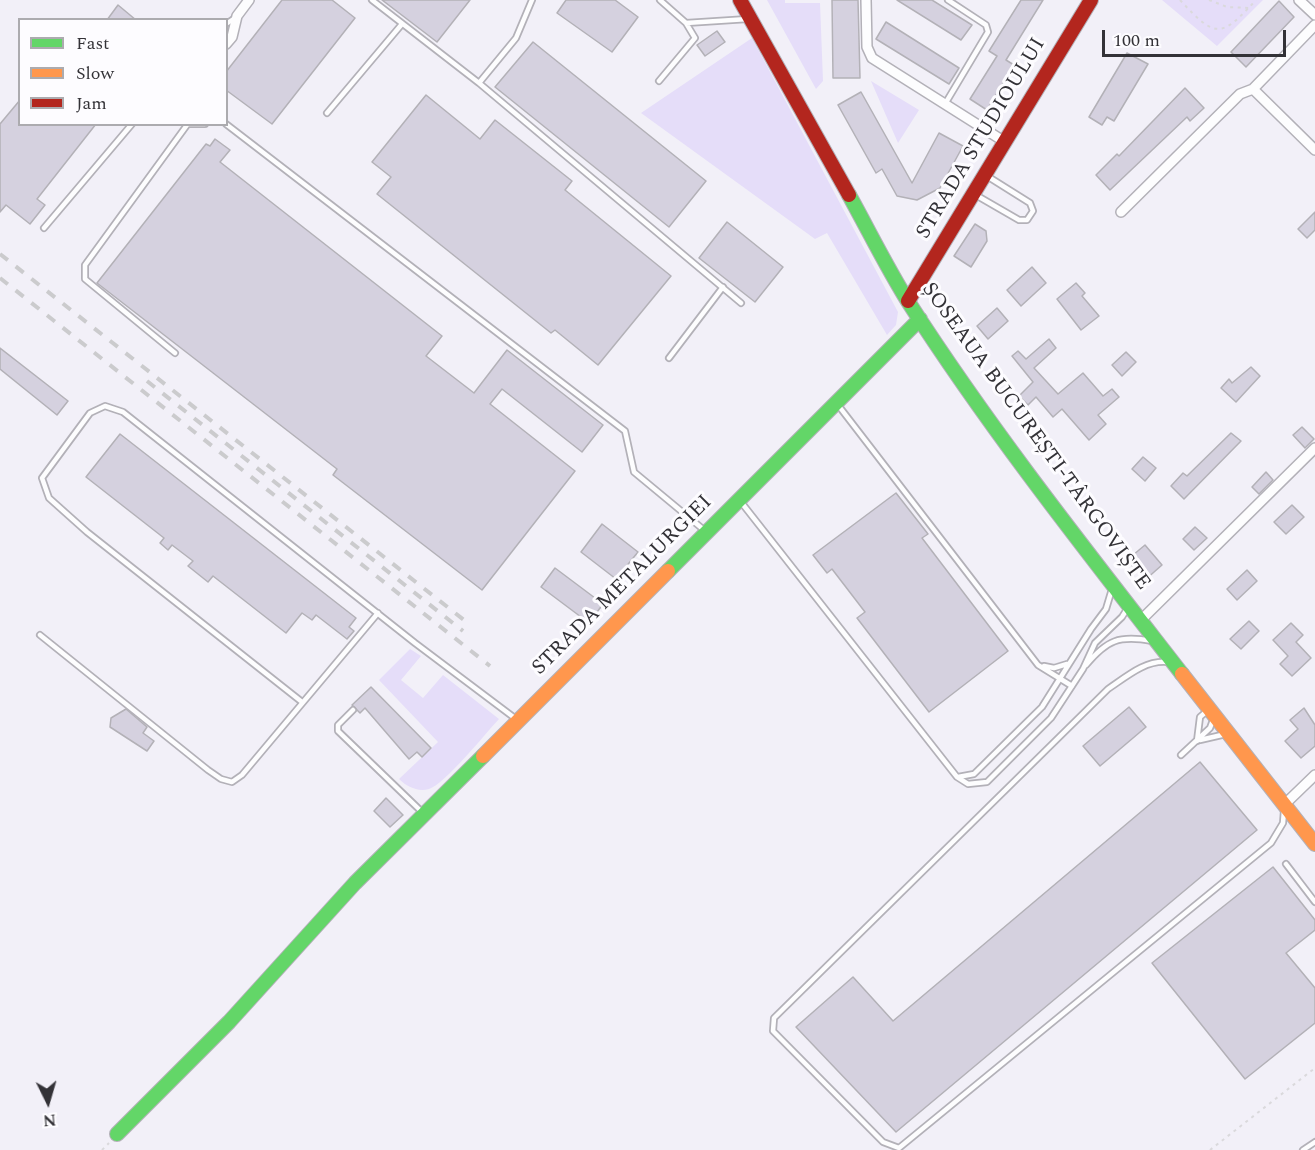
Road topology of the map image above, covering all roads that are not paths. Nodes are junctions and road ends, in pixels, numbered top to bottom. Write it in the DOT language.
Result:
graph roads {
  1 [pos="249,0"];
  2 [pos="372,0"];
  3 [pos="531,0"];
  4 [pos="660,0"];
  5 [pos="740,0"];
  6 [pos="866,0"];
  7 [pos="948,0"];
  8 [pos="1091,0"];
  9 [pos="1299,0"];
  10 [pos="1315,15"];
  11 [pos="237,16"];
  12 [pos="750,19"];
  13 [pos="228,23"];
  14 [pos="686,23"];
  15 [pos="402,24"];
  16 [pos="1315,25"];
  17 [pos="228,41"];
  18 [pos="658,81"];
  19 [pos="479,83"];
  20 [pos="1254,89"];
  21 [pos="945,104"];
  22 [pos="327,113"];
  23 [pos="130,126"];
  24 [pos="186,126"];
  25 [pos="228,126"];
  26 [pos="1005,142"];
  27 [pos="1315,150"];
  28 [pos="985,175"];
  29 [pos="974,193"];
  30 [pos="1121,212"];
  31 [pos="44,228"];
  32 [pos="723,287"];
  33 [pos="908,301"];
  34 [pos="741,303"];
  35 [pos="920,319"];
  36 [pos="175,353"];
  37 [pos="669,358"];
  38 [pos="836,403"];
  39 [pos="1315,448"];
  40 [pos="739,500"];
  41 [pos="707,532"];
  42 [pos="1110,578"];
  43 [pos="1128,601"];
  44 [pos="378,614"];
  45 [pos="1142,619"];
  46 [pos="40,635"];
  47 [pos="1161,643"];
  48 [pos="1069,663"];
  49 [pos="1176,663"];
  50 [pos="1038,665"];
  51 [pos="1083,669"];
  52 [pos="1059,678"];
  53 [pos="1072,686"];
  54 [pos="302,702"];
  55 [pos="353,710"];
  56 [pos="1212,711"];
  57 [pos="518,720"];
  58 [pos="1230,733"];
  59 [pos="1197,741"];
  60 [pos="1181,755"];
  61 [pos="1315,775"];
  62 [pos="957,777"];
  63 [pos="1285,804"];
  64 [pos="424,814"];
  65 [pos="1315,844"];
  66 [pos="1286,864"];
  67 [pos="1315,902"];
  68 [pos="117,1134"];
  69 [pos="1315,1142"];
  70 [pos="1303,1150"];
  1 -- 11 [label="street"];
  2 -- 15 [label="lane"];
  3 -- 19 [label="lane"];
  4 -- 14 [label="lane"];
  5 -- 12 [label="street, ȘOSEAUA BUCUREȘTI-TÂRGOVIȘTE"];
  6 -- 21 [label="street"];
  7 -- 21 [label="lane"];
  8 -- 26 [label="street, STRADA STUDIOULUI"];
  9 -- 10 [label="street"];
  11 -- 13 [label="lane"];
  11 -- 17 [label="street"];
  12 -- 14 [label="lane"];
  12 -- 33 [label="street, ȘOSEAUA BUCUREȘTI-TÂRGOVIȘTE"];
  14 -- 18 [label="lane"];
  15 -- 19 [label="lane"];
  15 -- 22 [label="lane"];
  16 -- 20 [label="street"];
  19 -- 32 [label="lane"];
  20 -- 27 [label="street"];
  20 -- 30 [label="street"];
  21 -- 26 [label="street"];
  23 -- 31 [label="lane"];
  24 -- 36 [label="lane"];
  25 -- 41 [label="lane"];
  26 -- 28 [label="street, STRADA STUDIOULUI"];
  28 -- 29 [label="street, STRADA STUDIOULUI"];
  28 -- 29 [label="lane"];
  29 -- 33 [label="street, STRADA STUDIOULUI"];
  32 -- 34 [label="lane"];
  32 -- 37 [label="lane"];
  33 -- 35 [label="street, ȘOSEAUA BUCUREȘTI-TÂRGOVIȘTE"];
  35 -- 38 [label="street, STRADA METALURGIEI"];
  35 -- 42 [label="street, ȘOSEAUA BUCUREȘTI-TÂRGOVIȘTE"];
  38 -- 40 [label="street, STRADA METALURGIEI"];
  38 -- 50 [label="lane"];
  39 -- 45 [label="street"];
  40 -- 41 [label="street, STRADA METALURGIEI"];
  40 -- 62 [label="lane"];
  41 -- 57 [label="street, STRADA METALURGIEI"];
  42 -- 43 [label="street, ȘOSEAUA BUCUREȘTI-TÂRGOVIȘTE"];
  42 -- 48 [label="lane"];
  43 -- 45 [label="street, ȘOSEAUA BUCUREȘTI-TÂRGOVIȘTE"];
  43 -- 51 [label="lane"];
  44 -- 54 [label="lane"];
  44 -- 54 [label="lane"];
  44 -- 57 [label="lane"];
  45 -- 47 [label="street, ȘOSEAUA BUCUREȘTI-TÂRGOVIȘTE"];
  46 -- 54 [label="lane"];
  47 -- 49 [label="street, ȘOSEAUA BUCUREȘTI-TÂRGOVIȘTE"];
  47 -- 51 [label="lane"];
  48 -- 50 [label="lane"];
  48 -- 52 [label="lane"];
  49 -- 56 [label="street, ȘOSEAUA BUCUREȘTI-TÂRGOVIȘTE"];
  49 -- 63 [label="lane"];
  50 -- 52 [label="lane"];
  51 -- 53 [label="lane"];
  52 -- 53 [label="lane"];
  52 -- 62 [label="lane"];
  53 -- 62 [label="lane"];
  55 -- 64 [label="lane"];
  56 -- 58 [label="street, ȘOSEAUA BUCUREȘTI-TÂRGOVIȘTE"];
  56 -- 59 [label="lane"];
  56 -- 59 [label="lane"];
  57 -- 64 [label="street, STRADA METALURGIEI"];
  58 -- 59 [label="lane"];
  58 -- 63 [label="street, ȘOSEAUA BUCUREȘTI-TÂRGOVIȘTE"];
  59 -- 60 [label="lane"];
  61 -- 63 [label="street"];
  63 -- 65 [label="street, ȘOSEAUA BUCUREȘTI-TÂRGOVIȘTE"];
  64 -- 68 [label="street, STRADA METALURGIEI"];
  66 -- 67 [label="lane"];
  69 -- 70 [label="lane"];
}
